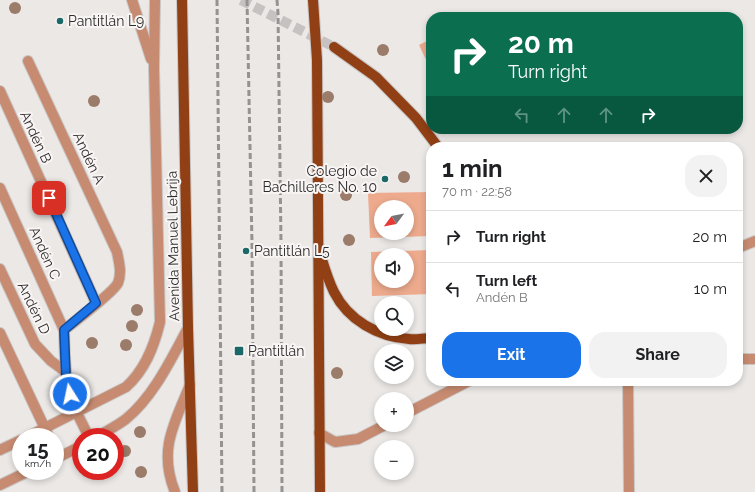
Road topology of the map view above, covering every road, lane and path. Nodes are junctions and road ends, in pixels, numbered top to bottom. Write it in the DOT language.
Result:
graph roads {
  1 [pos="132,0"];
  2 [pos="155,0"];
  3 [pos="182,0"];
  4 [pos="313,0"];
  5 [pos="334,47"];
  6 [pos="28,61"];
  7 [pos="154,68"];
  8 [pos="0,92"];
  9 [pos="426,131"];
  10 [pos="428,134"];
  11 [pos="434,142"];
  12 [pos="0,188"];
  13 [pos="755,240"];
  14 [pos="743,246"];
  15 [pos="317,247"];
  16 [pos="0,269"];
  17 [pos="96,303"];
  18 [pos="188,328"];
  19 [pos="64,330"];
  20 [pos="0,333"];
  21 [pos="426,338"];
  22 [pos="743,359"];
  23 [pos="755,359"];
  24 [pos="66,372"];
  25 [pos="190,385"];
  26 [pos="459,386"];
  27 [pos="628,386"];
  28 [pos="414,409"];
  29 [pos="76,413"];
  30 [pos="45,428"];
  31 [pos="54,428"];
  32 [pos="84,428"];
  33 [pos="112,428"];
  34 [pos="374,431"];
  35 [pos="319,433"];
  36 [pos="12,444"];
  37 [pos="0,450"];
  38 [pos="12,479"];
  39 [pos="0,485"];
  40 [pos="176,492"];
  41 [pos="193,492"];
  42 [pos="320,492"];
  43 [pos="629,492"];
  1 -- 7 [label="street"];
  2 -- 7 [label="street"];
  3 -- 18 [label="main road, Avenida Manuel Lebrija"];
  4 -- 15 [label="main road"];
  5 -- 9 [label="main road"];
  6 -- 17 [label="street, Andén A"];
  7 -- 29 [label="street"];
  8 -- 17 [label="street, Andén B"];
  10 -- 11 [label="main road"];
  12 -- 19 [label="street, Andén C"];
  13 -- 14 [label="street"];
  15 -- 21 [label="main road"];
  15 -- 35 [label="main road"];
  16 -- 24 [label="street, Andén D"];
  17 -- 19 [label="street"];
  18 -- 25 [label="main road, Avenida Manuel Lebrija"];
  18 -- 33 [label="street"];
  19 -- 24 [label="street"];
  20 -- 30 [label="street"];
  22 -- 23 [label="street"];
  24 -- 29 [label="street"];
  25 -- 40 [label="street"];
  25 -- 41 [label="main road, Avenida Manuel Lebrija"];
  26 -- 28 [label="street"];
  27 -- 43 [label="street"];
  29 -- 31 [label="street"];
  29 -- 32 [label="street"];
  34 -- 35 [label="street"];
  35 -- 42 [label="main road"];
  36 -- 37 [label="street"];
  38 -- 39 [label="street"];
}
